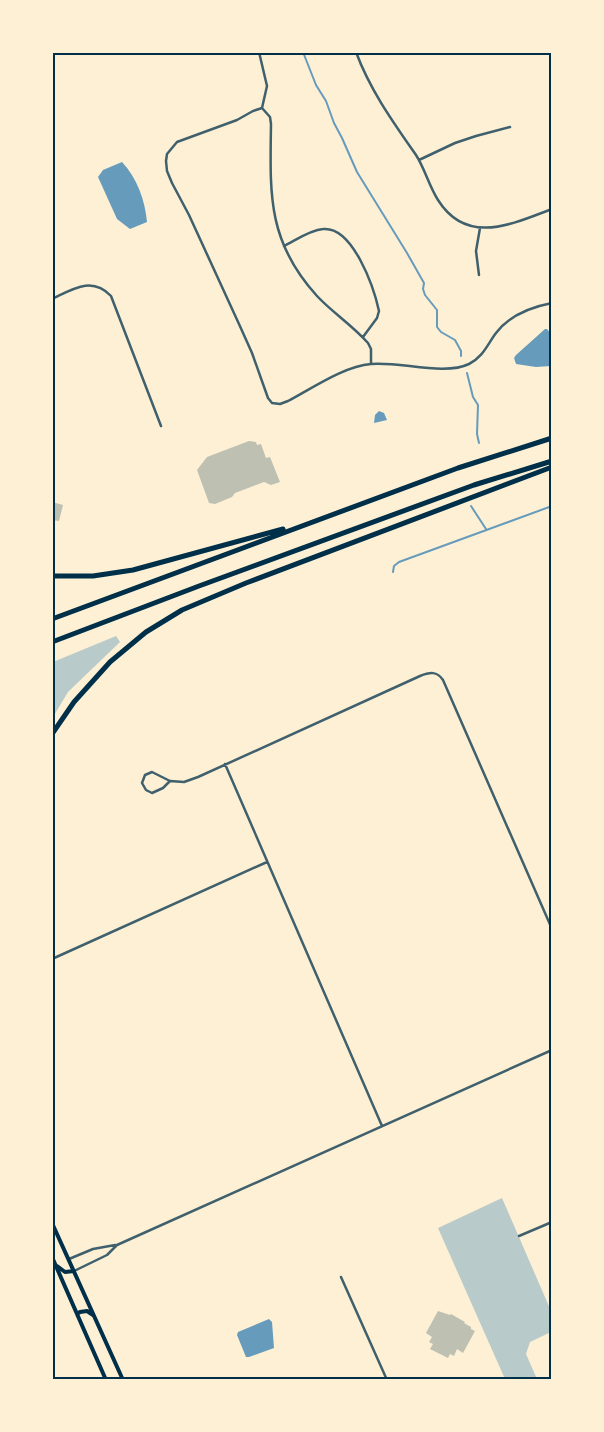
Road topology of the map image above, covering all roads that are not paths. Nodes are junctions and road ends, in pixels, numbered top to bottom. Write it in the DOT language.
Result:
graph roads {
  1 [pos="258,52"];
  2 [pos="356,52"];
  3 [pos="262,108"];
  4 [pos="510,127"];
  5 [pos="419,160"];
  6 [pos="552,209"];
  7 [pos="480,228"];
  8 [pos="284,246"];
  9 [pos="479,275"];
  10 [pos="52,299"];
  11 [pos="552,303"];
  12 [pos="363,337"];
  13 [pos="371,364"];
  14 [pos="161,426"];
  15 [pos="552,438"];
  16 [pos="552,461"];
  17 [pos="552,467"];
  18 [pos="320,519"];
  19 [pos="52,576"];
  20 [pos="52,619"];
  21 [pos="52,642"];
  22 [pos="52,734"];
  23 [pos="225,764"];
  24 [pos="170,781"];
  25 [pos="267,862"];
  26 [pos="552,929"];
  27 [pos="52,959"];
  28 [pos="552,1050"];
  29 [pos="382,1126"];
  30 [pos="551,1222"];
  31 [pos="52,1223"];
  32 [pos="552,1227"];
  33 [pos="519,1236"];
  34 [pos="117,1245"];
  35 [pos="52,1257"];
  36 [pos="69,1259"];
  37 [pos="56,1264"];
  38 [pos="74,1271"];
  39 [pos="341,1277"];
  40 [pos="77,1314"];
  41 [pos="95,1317"];
  42 [pos="106,1380"];
  43 [pos="123,1380"];
  44 [pos="387,1380"];
  1 -- 3 [label="street"];
  2 -- 5 [label="street"];
  3 -- 8 [label="street"];
  3 -- 13 [label="street"];
  4 -- 5 [label="street"];
  5 -- 7 [label="street"];
  6 -- 7 [label="street"];
  7 -- 9 [label="street"];
  8 -- 12 [label="street"];
  8 -- 12 [label="street"];
  10 -- 14 [label="street"];
  11 -- 13 [label="street"];
  12 -- 13 [label="street"];
  15 -- 18 [label="highway"];
  16 -- 21 [label="highway"];
  17 -- 22 [label="highway"];
  18 -- 19 [label="highway"];
  18 -- 20 [label="highway"];
  23 -- 24 [label="street"];
  23 -- 25 [label="street"];
  23 -- 26 [label="street"];
  24 -- 24 [label="street"];
  25 -- 27 [label="street"];
  25 -- 29 [label="street"];
  28 -- 29 [label="street"];
  29 -- 34 [label="street"];
  30 -- 32 [label="street"];
  30 -- 33 [label="street"];
  31 -- 36 [label="main road"];
  34 -- 36 [label="street"];
  34 -- 38 [label="street"];
  35 -- 37 [label="main road"];
  36 -- 38 [label="main road"];
  37 -- 38 [label="main road"];
  37 -- 40 [label="main road"];
  38 -- 41 [label="main road"];
  39 -- 44 [label="street"];
  40 -- 41 [label="main road"];
  40 -- 42 [label="main road"];
  41 -- 43 [label="main road"];
}
